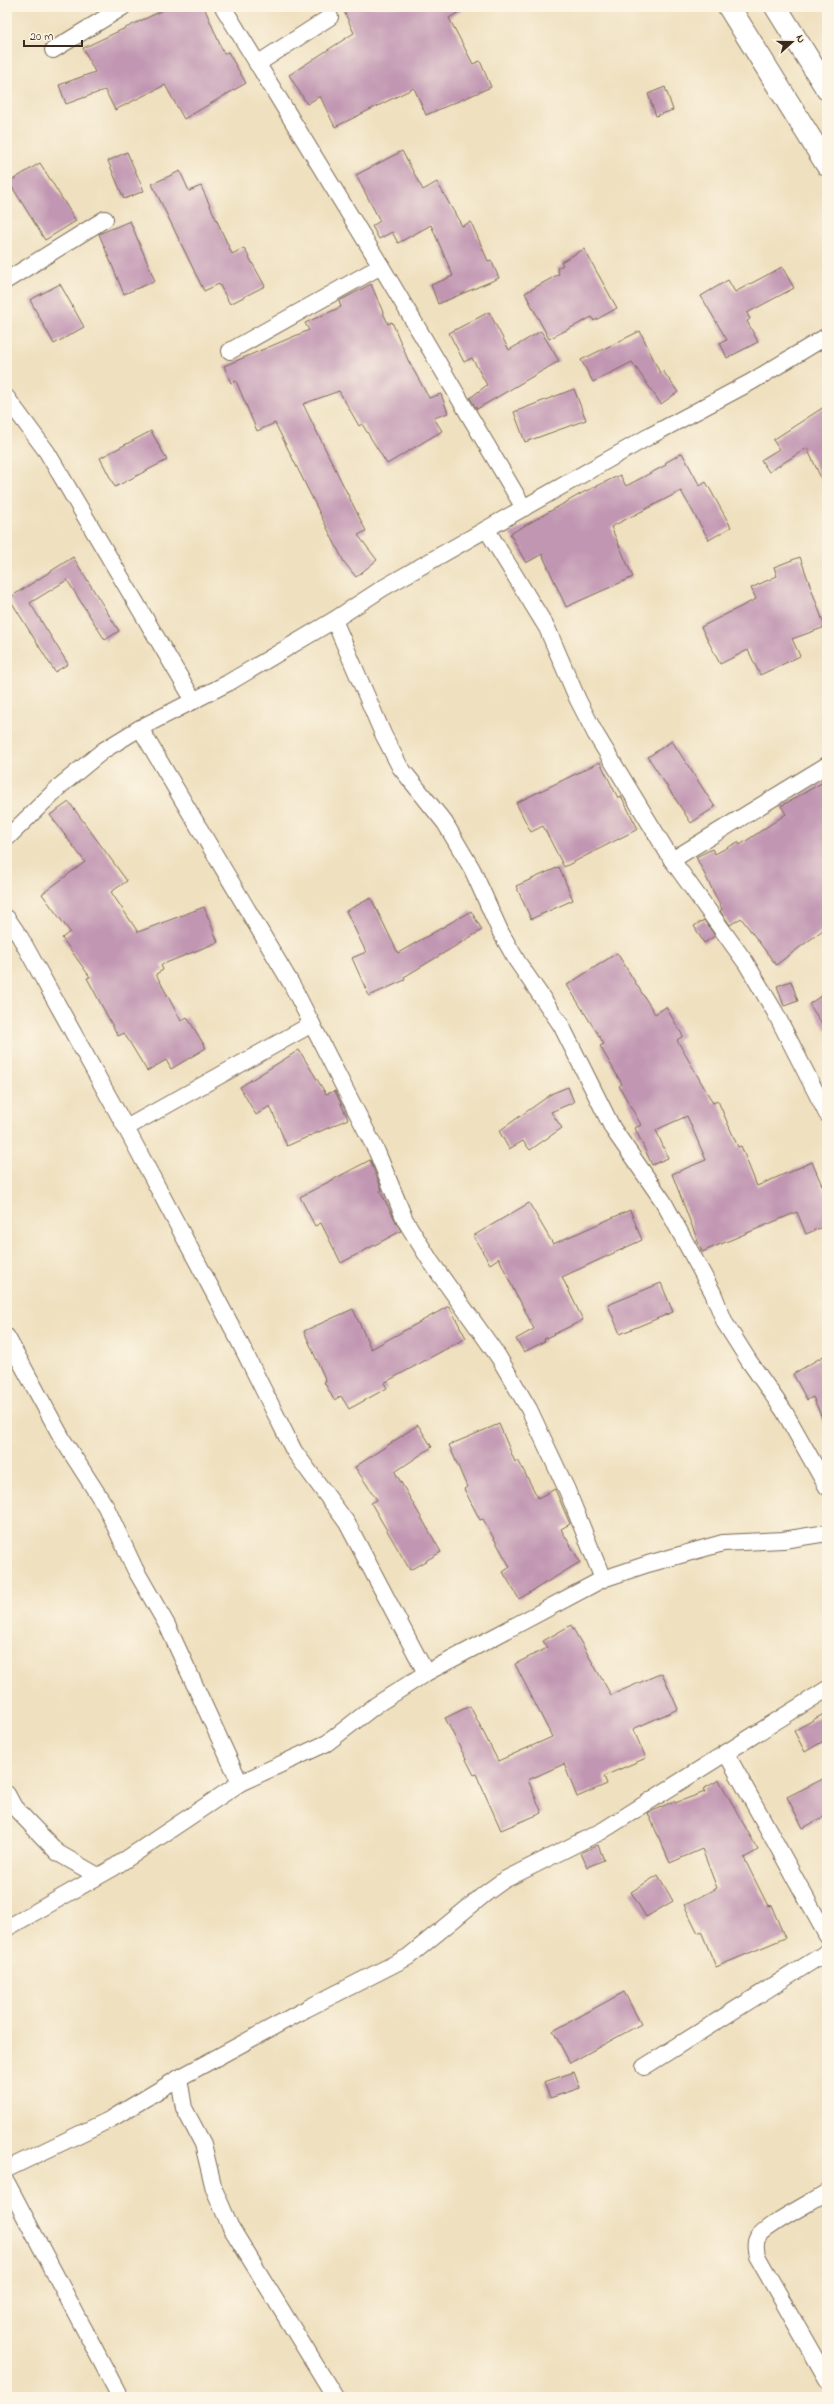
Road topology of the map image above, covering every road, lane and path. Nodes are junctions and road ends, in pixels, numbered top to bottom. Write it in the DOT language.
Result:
graph roads {
  1 [pos="123,7"];
  2 [pos="223,7"];
  3 [pos="728,7"];
  4 [pos="776,7"];
  5 [pos="330,17"];
  6 [pos="53,50"];
  7 [pos="257,64"];
  8 [pos="827,89"];
  9 [pos="827,165"];
  10 [pos="105,219"];
  11 [pos="381,266"];
  12 [pos="7,280"];
  13 [pos="827,336"];
  14 [pos="230,351"];
  15 [pos="7,398"];
  16 [pos="524,508"];
  17 [pos="487,530"];
  18 [pos="334,620"];
  19 [pos="194,701"];
  20 [pos="140,728"];
  21 [pos="827,765"];
  22 [pos="7,838"];
  23 [pos="672,860"];
  24 [pos="7,918"];
  25 [pos="312,1024"];
  26 [pos="827,1114"];
  27 [pos="126,1128"];
  28 [pos="7,1338"];
  29 [pos="827,1487"];
  30 [pos="827,1533"];
  31 [pos="603,1579"];
  32 [pos="426,1673"];
  33 [pos="827,1689"];
  34 [pos="726,1753"];
  35 [pos="240,1783"];
  36 [pos="7,1794"];
  37 [pos="98,1876"];
  38 [pos="7,1928"];
  39 [pos="827,1936"];
  40 [pos="827,1952"];
  41 [pos="644,2066"];
  42 [pos="179,2078"];
  43 [pos="7,2169"];
  44 [pos="7,2183"];
  45 [pos="827,2192"];
  46 [pos="827,2379"];
  47 [pos="120,2397"];
  48 [pos="335,2397"];
  1 -- 6 [label="street"];
  2 -- 7 [label="street"];
  3 -- 9 [label="main road"];
  4 -- 8 [label="main road"];
  5 -- 7 [label="street"];
  7 -- 11 [label="street"];
  10 -- 12 [label="street"];
  11 -- 14 [label="street"];
  11 -- 16 [label="street"];
  13 -- 16 [label="street"];
  15 -- 19 [label="street"];
  16 -- 17 [label="street"];
  17 -- 18 [label="street"];
  17 -- 23 [label="street"];
  18 -- 19 [label="street"];
  18 -- 29 [label="street"];
  19 -- 20 [label="street"];
  20 -- 22 [label="street"];
  20 -- 25 [label="street"];
  21 -- 23 [label="street"];
  23 -- 26 [label="street"];
  24 -- 27 [label="street"];
  25 -- 27 [label="street"];
  25 -- 31 [label="street"];
  27 -- 32 [label="street"];
  28 -- 35 [label="street"];
  30 -- 31 [label="street"];
  31 -- 32 [label="street"];
  32 -- 35 [label="street"];
  33 -- 34 [label="street"];
  34 -- 39 [label="street"];
  34 -- 42 [label="street"];
  35 -- 37 [label="street"];
  36 -- 37 [label="street"];
  37 -- 38 [label="street"];
  40 -- 41 [label="street"];
  42 -- 43 [label="street"];
  42 -- 48 [label="street"];
  44 -- 47 [label="street"];
  45 -- 46 [label="street"];
}
